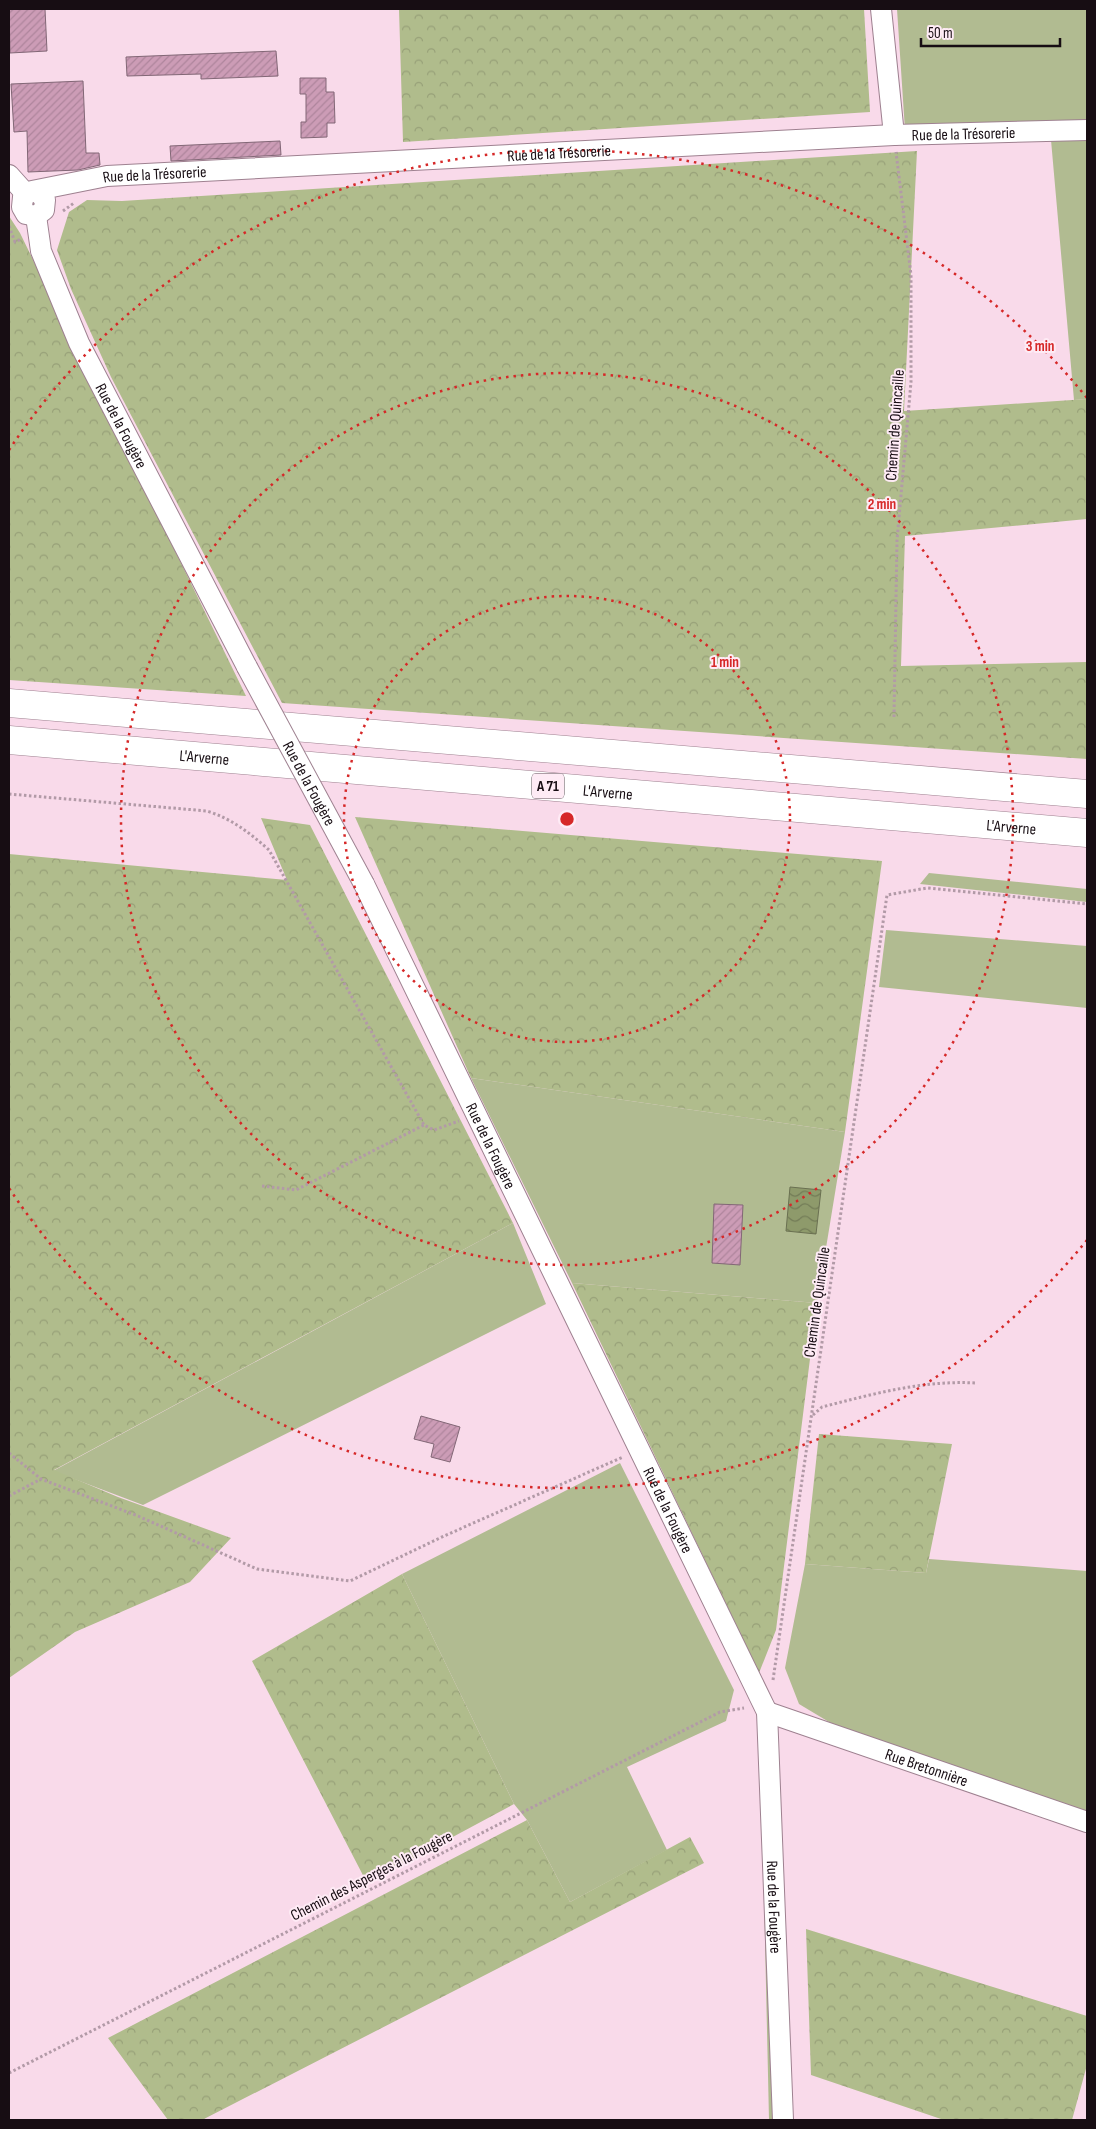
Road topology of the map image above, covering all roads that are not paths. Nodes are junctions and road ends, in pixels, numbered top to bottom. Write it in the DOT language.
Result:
graph roads {
  1 [pos="881,9"];
  2 [pos="1087,130"];
  3 [pos="894,135"];
  4 [pos="9,175"];
  5 [pos="29,192"];
  6 [pos="9,703"];
  7 [pos="9,740"];
  8 [pos="1087,794"];
  9 [pos="1087,833"];
  10 [pos="757,1710"];
  11 [pos="1087,1822"];
  12 [pos="783,2120"];
  1 -- 3 [label="street"];
  2 -- 3 [label="street, Rue de la Trésorerie"];
  3 -- 5 [label="street, Rue de la Trésorerie"];
  4 -- 5 [label="street"];
  5 -- 10 [label="street, Rue de la Fougère, bridge"];
  6 -- 8 [label="highway, A 71"];
  7 -- 9 [label="highway, L'Arverne / A 71"];
  10 -- 11 [label="street, Rue Bretonnière"];
  10 -- 12 [label="street, Rue de la Fougère"];
}
